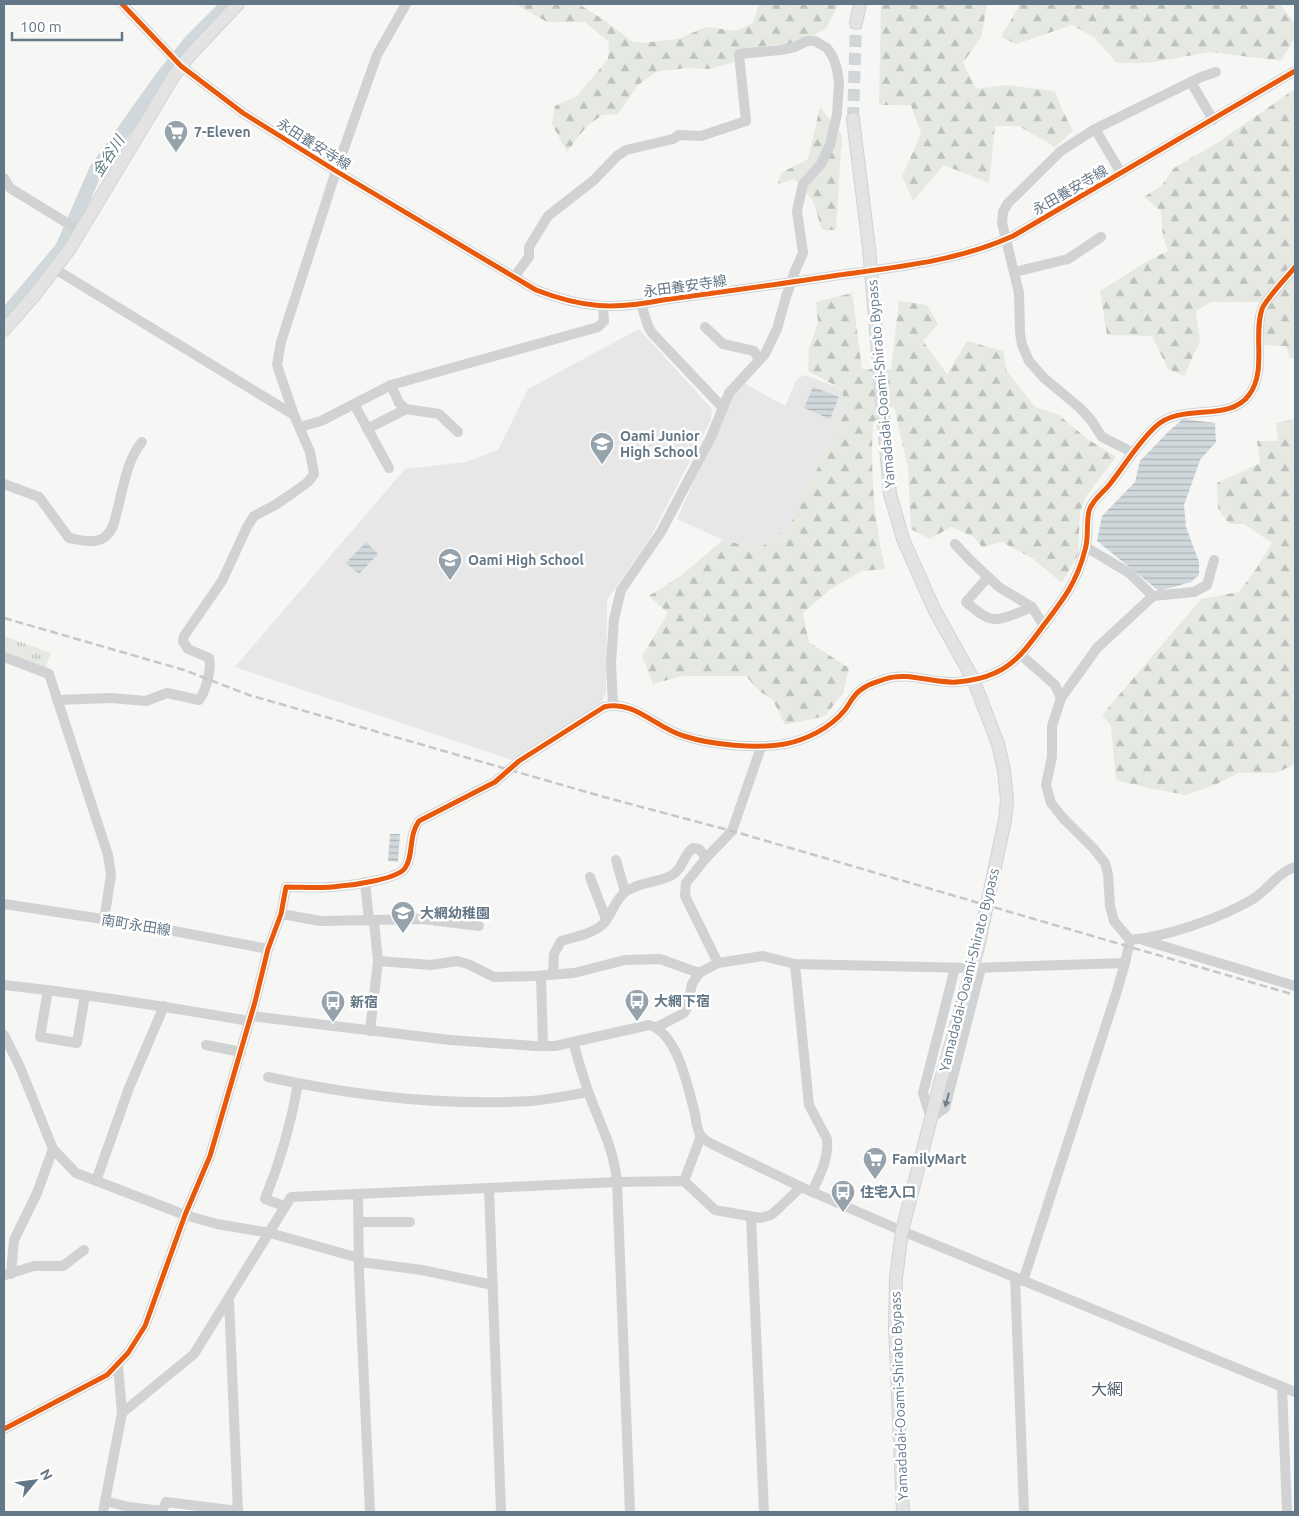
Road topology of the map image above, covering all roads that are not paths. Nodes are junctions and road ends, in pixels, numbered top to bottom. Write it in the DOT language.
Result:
graph roads {
  1 [pos="122,4"];
  2 [pos="238,4"];
  3 [pos="406,4"];
  4 [pos="860,4"];
  5 [pos="856,23"];
  6 [pos="181,66"];
  7 [pos="1295,71"];
  8 [pos="1216,72"];
  9 [pos="1191,82"];
  10 [pos="852,119"];
  11 [pos="1212,120"];
  12 [pos="1095,129"];
  13 [pos="336,171"];
  14 [pos="1121,173"];
  15 [pos="4,178"];
  16 [pos="7,191"];
  17 [pos="80,231"];
  18 [pos="1101,237"];
  19 [pos="1006,239"];
  20 [pos="1295,267"];
  21 [pos="55,269"];
  22 [pos="871,271"];
  23 [pos="1014,272"];
  24 [pos="514,277"];
  25 [pos="641,304"];
  26 [pos="603,306"];
  27 [pos="705,327"];
  28 [pos="4,330"];
  29 [pos="760,360"];
  30 [pos="391,385"];
  31 [pos="354,404"];
  32 [pos="722,408"];
  33 [pos="406,409"];
  34 [pos="294,415"];
  35 [pos="300,427"];
  36 [pos="367,429"];
  37 [pos="458,432"];
  38 [pos="142,442"];
  39 [pos="1132,452"];
  40 [pos="389,468"];
  41 [pos="4,484"];
  42 [pos="955,544"];
  43 [pos="1086,547"];
  44 [pos="1214,560"];
  45 [pos="988,577"];
  46 [pos="1153,596"];
  47 [pos="1032,607"];
  48 [pos="1044,626"];
  49 [pos="1022,655"];
  50 [pos="4,657"];
  51 [pos="973,679"];
  52 [pos="1061,698"];
  53 [pos="57,700"];
  54 [pos="612,705"];
  55 [pos="761,747"];
  56 [pos="706,858"];
  57 [pos="616,860"];
  58 [pos="1295,867"];
  59 [pos="590,877"];
  60 [pos="365,882"];
  61 [pos="625,892"];
  62 [pos="4,904"];
  63 [pos="281,914"];
  64 [pos="606,919"];
  65 [pos="104,920"];
  66 [pos="371,921"];
  67 [pos="479,926"];
  68 [pos="1142,939"];
  69 [pos="1130,940"];
  70 [pos="268,949"];
  71 [pos="378,960"];
  72 [pos="718,963"];
  73 [pos="1125,963"];
  74 [pos="796,964"];
  75 [pos="955,968"];
  76 [pos="981,968"];
  77 [pos="699,973"];
  78 [pos="553,974"];
  79 [pos="541,976"];
  80 [pos="4,985"];
  81 [pos="1295,986"];
  82 [pos="48,990"];
  83 [pos="85,995"];
  84 [pos="164,1006"];
  85 [pos="250,1018"];
  86 [pos="657,1027"];
  87 [pos="370,1032"];
  88 [pos="4,1035"];
  89 [pos="573,1042"];
  90 [pos="206,1045"];
  91 [pos="543,1046"];
  92 [pos="241,1052"];
  93 [pos="268,1078"];
  94 [pos="298,1084"];
  95 [pos="588,1092"];
  96 [pos="931,1118"];
  97 [pos="701,1136"];
  98 [pos="52,1150"];
  99 [pos="96,1181"];
  100 [pos="684,1181"];
  101 [pos="617,1182"];
  102 [pos="801,1187"];
  103 [pos="489,1188"];
  104 [pos="812,1192"];
  105 [pos="358,1194"];
  106 [pos="284,1206"];
  107 [pos="185,1215"];
  108 [pos="751,1217"];
  109 [pos="358,1222"];
  110 [pos="410,1222"];
  111 [pos="902,1231"];
  112 [pos="270,1232"];
  113 [pos="84,1250"];
  114 [pos="360,1260"];
  115 [pos="7,1275"];
  116 [pos="1019,1279"];
  117 [pos="493,1285"];
  118 [pos="229,1299"];
  119 [pos="118,1365"];
  120 [pos="1282,1387"];
  121 [pos="1295,1392"];
  122 [pos="122,1413"];
  123 [pos="4,1429"];
  124 [pos="105,1501"];
  125 [pos="162,1511"];
  126 [pos="104,1512"];
  127 [pos="238,1512"];
  128 [pos="370,1512"];
  129 [pos="501,1512"];
  130 [pos="630,1512"];
  131 [pos="764,1512"];
  132 [pos="903,1512"];
  133 [pos="1024,1512"];
  134 [pos="1287,1512"];
  1 -- 6 [label="street, 永田養安寺線"];
  2 -- 6 [label="main road"];
  3 -- 13 [label="street"];
  4 -- 5 [label="main road"];
  6 -- 13 [label="street, 永田養安寺線"];
  6 -- 17 [label="main road"];
  7 -- 11 [label="street, 永田養安寺線"];
  8 -- 9 [label="street"];
  9 -- 11 [label="street"];
  9 -- 12 [label="street"];
  10 -- 22 [label="main road, Yamadadai-Ooami-Shirato Bypass"];
  11 -- 14 [label="street, 永田養安寺線"];
  12 -- 14 [label="street"];
  12 -- 19 [label="street"];
  13 -- 24 [label="street, 永田養安寺線"];
  13 -- 34 [label="street"];
  14 -- 19 [label="street, 永田養安寺線"];
  15 -- 16 [label="street"];
  16 -- 17 [label="street"];
  17 -- 21 [label="main road"];
  18 -- 23 [label="street"];
  19 -- 22 [label="street, 永田養安寺線"];
  19 -- 23 [label="street"];
  20 -- 39 [label="street"];
  21 -- 28 [label="main road"];
  21 -- 34 [label="street"];
  22 -- 25 [label="street, 永田養安寺線"];
  22 -- 51 [label="main road, Yamadadai-Ooami-Shirato Bypass"];
  23 -- 39 [label="street"];
  24 -- 26 [label="street, 永田養安寺線"];
  24 -- 29 [label="street, bridge"];
  25 -- 26 [label="street, 永田養安寺線"];
  25 -- 32 [label="street"];
  26 -- 30 [label="street"];
  27 -- 29 [label="street"];
  29 -- 32 [label="street"];
  30 -- 31 [label="street"];
  30 -- 33 [label="street"];
  31 -- 35 [label="street"];
  31 -- 36 [label="street"];
  32 -- 54 [label="street"];
  33 -- 36 [label="street"];
  33 -- 37 [label="street"];
  34 -- 35 [label="street"];
  35 -- 53 [label="street"];
  36 -- 40 [label="street"];
  38 -- 41 [label="street"];
  39 -- 43 [label="street"];
  42 -- 45 [label="street"];
  43 -- 46 [label="street"];
  43 -- 48 [label="street"];
  44 -- 46 [label="street"];
  45 -- 47 [label="street"];
  45 -- 47 [label="street"];
  46 -- 52 [label="street"];
  47 -- 48 [label="street"];
  48 -- 49 [label="street"];
  49 -- 51 [label="street"];
  49 -- 52 [label="street"];
  50 -- 53 [label="street"];
  51 -- 55 [label="street"];
  51 -- 96 [label="main road, Yamadadai-Ooami-Shirato Bypass, bridge"];
  52 -- 69 [label="street"];
  53 -- 65 [label="street"];
  54 -- 55 [label="street"];
  54 -- 60 [label="street"];
  55 -- 56 [label="street"];
  56 -- 61 [label="street"];
  56 -- 72 [label="street"];
  57 -- 61 [label="street"];
  58 -- 68 [label="street"];
  59 -- 64 [label="street"];
  60 -- 63 [label="street"];
  60 -- 66 [label="street"];
  61 -- 64 [label="street"];
  62 -- 65 [label="street, 南町永田線"];
  63 -- 66 [label="street"];
  63 -- 70 [label="street"];
  64 -- 78 [label="street"];
  65 -- 70 [label="street, 南町永田線"];
  66 -- 67 [label="street"];
  66 -- 71 [label="street"];
  68 -- 69 [label="street"];
  68 -- 81 [label="street"];
  69 -- 73 [label="street"];
  70 -- 85 [label="street"];
  71 -- 79 [label="street"];
  71 -- 87 [label="street"];
  72 -- 74 [label="street"];
  72 -- 77 [label="street"];
  73 -- 76 [label="street"];
  73 -- 116 [label="street"];
  74 -- 75 [label="street"];
  74 -- 104 [label="street"];
  75 -- 76 [label="street"];
  75 -- 96 [label="street"];
  76 -- 96 [label="street, one-way"];
  77 -- 78 [label="street"];
  77 -- 86 [label="street"];
  78 -- 79 [label="street"];
  79 -- 91 [label="street"];
  80 -- 82 [label="street"];
  82 -- 83 [label="street"];
  82 -- 83 [label="street"];
  83 -- 84 [label="street"];
  84 -- 85 [label="street"];
  84 -- 99 [label="street"];
  85 -- 87 [label="street"];
  85 -- 92 [label="street"];
  86 -- 89 [label="street"];
  86 -- 97 [label="street"];
  87 -- 91 [label="street"];
  88 -- 98 [label="street"];
  89 -- 91 [label="street"];
  89 -- 95 [label="street"];
  90 -- 92 [label="street"];
  92 -- 107 [label="street"];
  93 -- 94 [label="street"];
  94 -- 95 [label="street"];
  94 -- 106 [label="street"];
  95 -- 101 [label="street"];
  96 -- 111 [label="main road, Yamadadai-Ooami-Shirato Bypass"];
  97 -- 100 [label="street"];
  97 -- 102 [label="street"];
  98 -- 99 [label="street"];
  98 -- 115 [label="street"];
  99 -- 107 [label="street"];
  100 -- 101 [label="street"];
  100 -- 108 [label="street"];
  101 -- 103 [label="street"];
  101 -- 130 [label="street"];
  102 -- 104 [label="street"];
  102 -- 108 [label="street"];
  103 -- 105 [label="street"];
  103 -- 117 [label="street"];
  104 -- 111 [label="street"];
  105 -- 106 [label="street"];
  105 -- 109 [label="street"];
  106 -- 112 [label="street"];
  107 -- 112 [label="street"];
  107 -- 119 [label="street"];
  108 -- 131 [label="street"];
  109 -- 110 [label="street"];
  109 -- 114 [label="street"];
  111 -- 116 [label="street"];
  111 -- 132 [label="main road, Yamadadai-Ooami-Shirato Bypass"];
  112 -- 114 [label="street"];
  112 -- 118 [label="street"];
  113 -- 115 [label="street"];
  114 -- 117 [label="street"];
  114 -- 128 [label="street"];
  116 -- 120 [label="street"];
  116 -- 133 [label="street"];
  117 -- 129 [label="street"];
  118 -- 122 [label="street"];
  118 -- 127 [label="street"];
  119 -- 122 [label="street"];
  119 -- 123 [label="street"];
  120 -- 121 [label="street"];
  120 -- 134 [label="street"];
  122 -- 124 [label="street"];
  124 -- 125 [label="street"];
  124 -- 126 [label="street"];
  125 -- 127 [label="street"];
}
